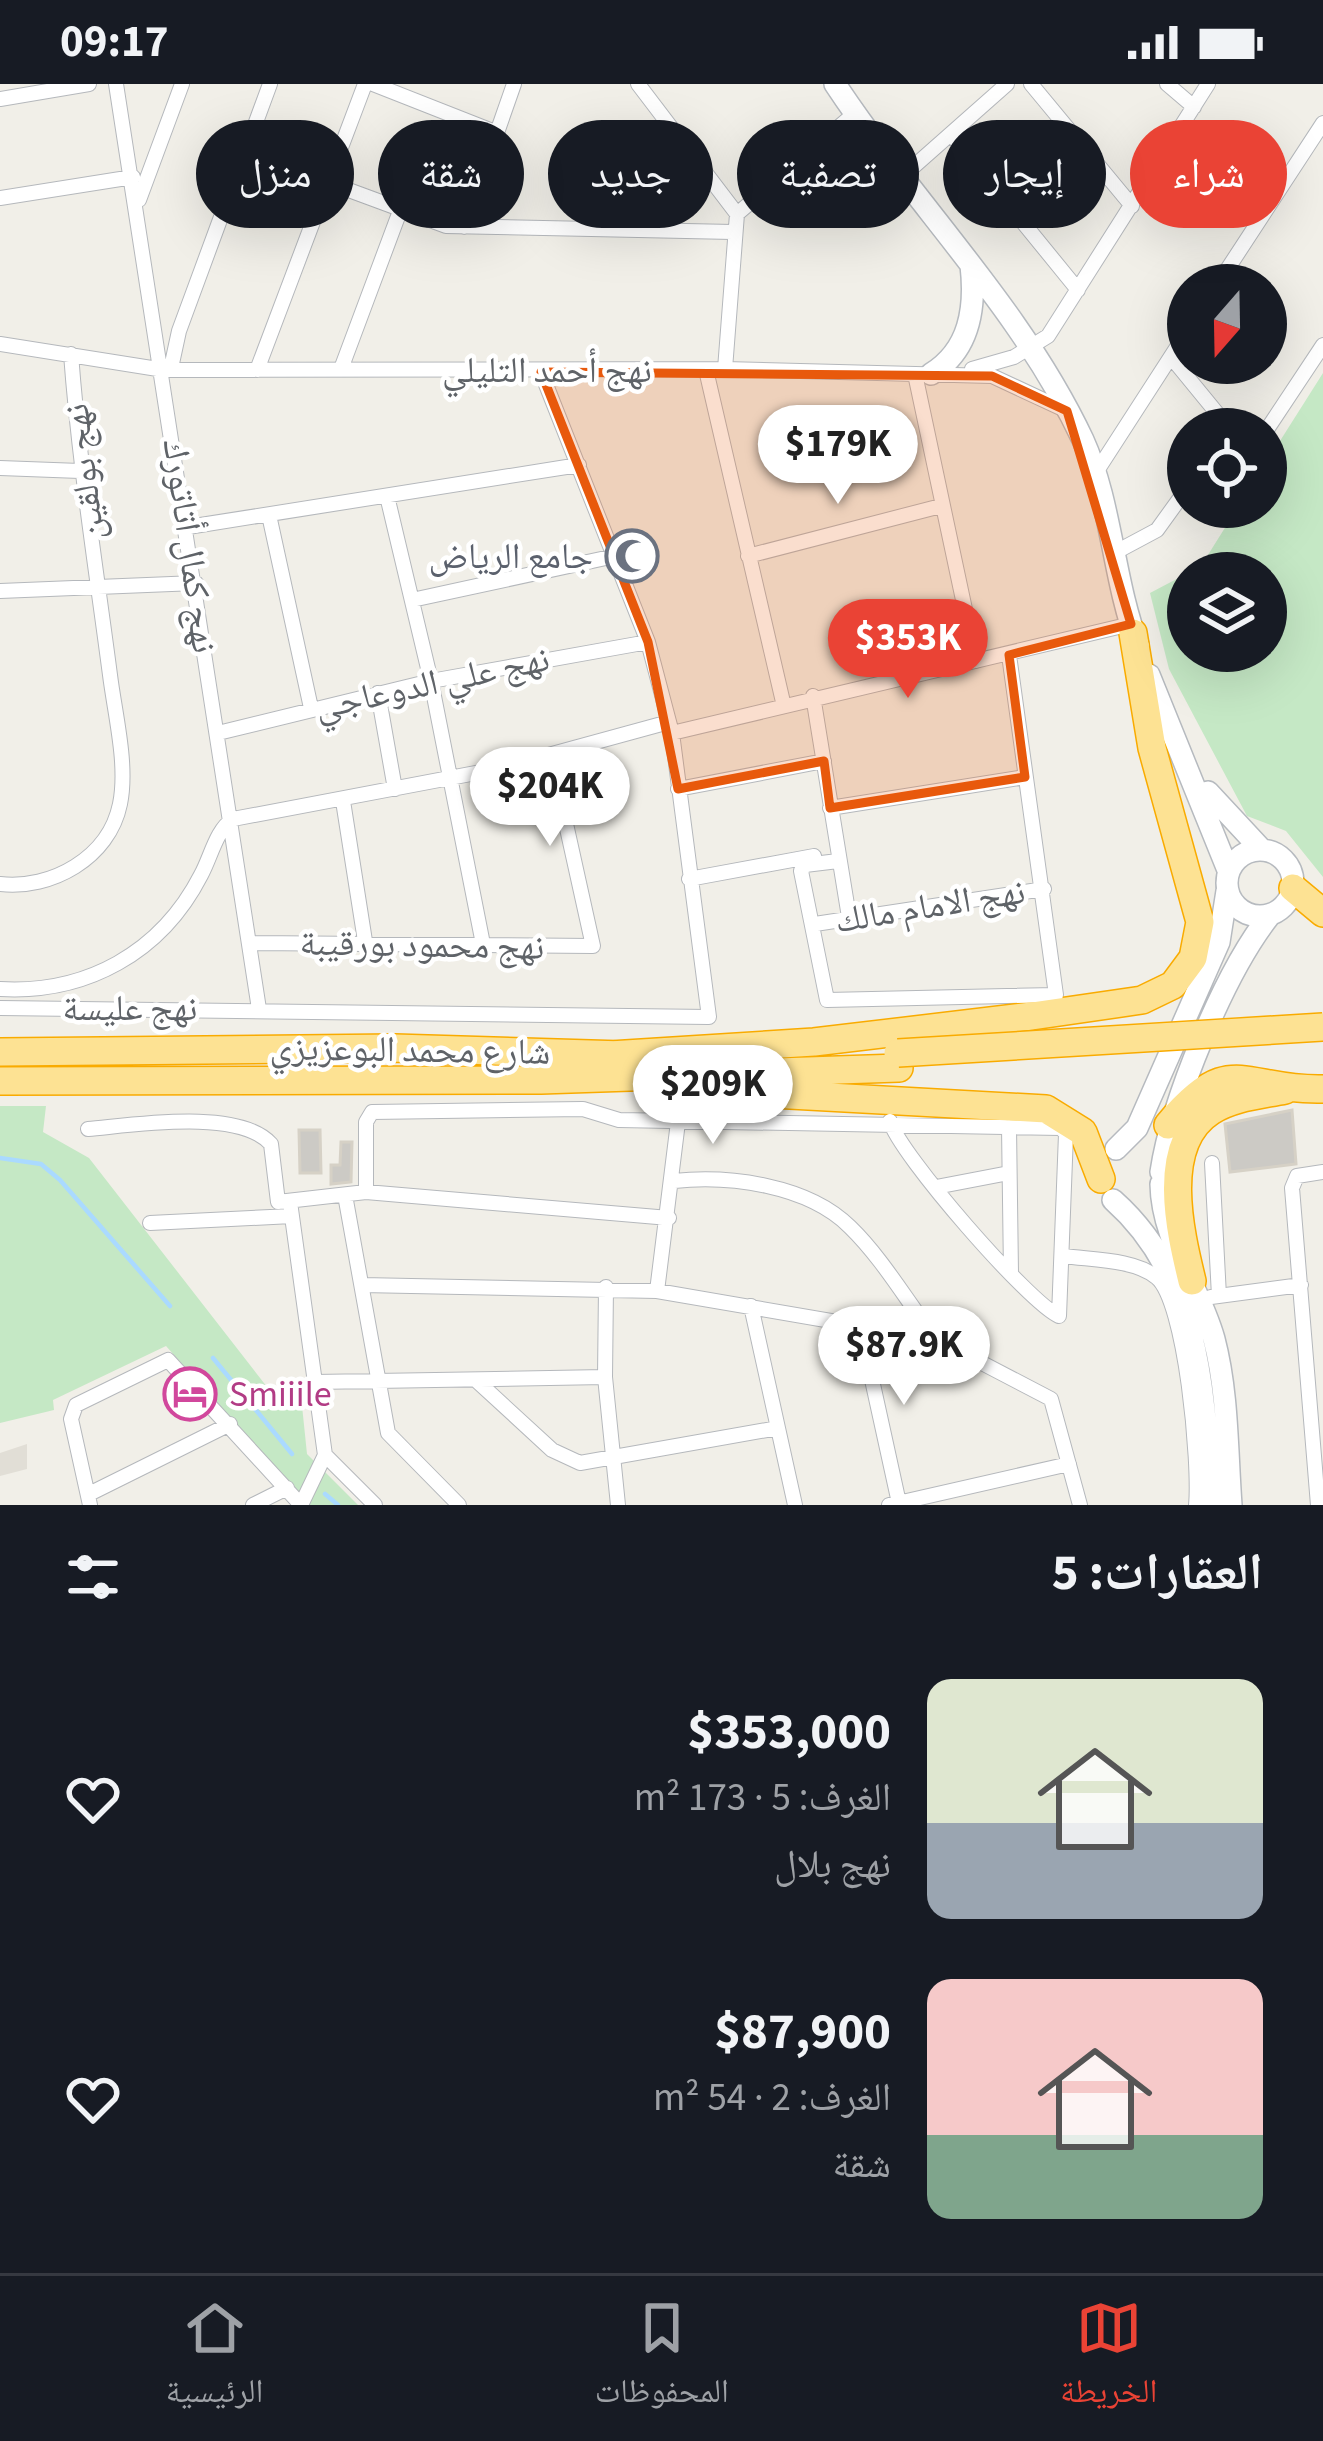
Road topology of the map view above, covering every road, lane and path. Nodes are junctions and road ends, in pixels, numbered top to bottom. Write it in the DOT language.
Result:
graph roads {
  1 [pos="89,84"];
  2 [pos="116,84"];
  3 [pos="182,84"];
  4 [pos="270,84"];
  5 [pos="369,84"];
  6 [pos="514,84"];
  7 [pos="638,84"];
  8 [pos="835,84"];
  9 [pos="1007,84"];
  10 [pos="1031,84"];
  11 [pos="1167,84"];
  12 [pos="1208,84"];
  13 [pos="0,99"];
  14 [pos="1195,107"];
  15 [pos="854,113"];
  16 [pos="354,120"];
  17 [pos="464,120"];
  18 [pos="500,120"];
  19 [pos="859,120"];
  20 [pos="967,120"];
  21 [pos="1187,120"];
  22 [pos="1323,123"];
  23 [pos="943,141"];
  24 [pos="919,162"];
  25 [pos="133,176"];
  26 [pos="919,197"];
  27 [pos="0,198"];
  28 [pos="1130,204"];
  29 [pos="137,205"];
  30 [pos="1130,209"];
  31 [pos="736,214"];
  32 [pos="310,228"];
  33 [pos="394,228"];
  34 [pos="518,228"];
  35 [pos="1028,228"];
  36 [pos="733,232"];
  37 [pos="1231,264"];
  38 [pos="971,265"];
  39 [pos="1078,290"];
  40 [pos="0,344"];
  41 [pos="1323,345"];
  42 [pos="1031,349"];
  43 [pos="71,354"];
  44 [pos="1167,363"];
  45 [pos="341,368"];
  46 [pos="167,369"];
  47 [pos="725,369"];
  48 [pos="257,370"];
  49 [pos="706,370"];
  50 [pos="541,372"];
  51 [pos="923,374"];
  52 [pos="1193,384"];
  53 [pos="1212,408"];
  54 [pos="1281,408"];
  55 [pos="1067,411"];
  56 [pos="580,465"];
  57 [pos="0,468"];
  58 [pos="80,471"];
  59 [pos="1095,474"];
  60 [pos="387,496"];
  61 [pos="941,506"];
  62 [pos="269,515"];
  63 [pos="1167,515"];
  64 [pos="188,527"];
  65 [pos="1114,553"];
  66 [pos="615,556"];
  67 [pos="748,556"];
  68 [pos="196,583"];
  69 [pos="99,589"];
  70 [pos="0,591"];
  71 [pos="412,600"];
  72 [pos="1132,629"];
  73 [pos="648,642"];
  74 [pos="1009,655"];
  75 [pos="976,661"];
  76 [pos="431,681"];
  77 [pos="378,693"];
  78 [pos="813,696"];
  79 [pos="783,703"];
  80 [pos="311,708"];
  81 [pos="671,728"];
  82 [pos="218,733"];
  83 [pos="551,756"];
  84 [pos="824,760"];
  85 [pos="1186,763"];
  86 [pos="1024,777"];
  87 [pos="451,778"];
  88 [pos="395,789"];
  89 [pos="678,789"];
  90 [pos="343,801"];
  91 [pos="830,808"];
  92 [pos="233,819"];
  93 [pos="1262,849"];
  94 [pos="837,856"];
  95 [pos="689,879"];
  96 [pos="1227,881"];
  97 [pos="0,884"];
  98 [pos="1293,888"];
  99 [pos="1044,889"];
  100 [pos="1323,913"];
  101 [pos="1270,915"];
  102 [pos="849,917"];
  103 [pos="815,924"];
  104 [pos="365,941"];
  105 [pos="1219,942"];
  106 [pos="250,943"];
  107 [pos="483,944"];
  108 [pos="8,989"];
  109 [pos="0,1008"];
  110 [pos="18,1008"];
  111 [pos="259,1009"];
  112 [pos="1031,1016"];
  113 [pos="1323,1027"];
  114 [pos="1323,1045"];
  115 [pos="0,1052"];
  116 [pos="610,1055"];
  117 [pos="898,1060"];
  118 [pos="0,1081"];
  119 [pos="542,1081"];
  120 [pos="1323,1089"];
  121 [pos="1285,1090"];
  122 [pos="1323,1103"];
  123 [pos="890,1121"];
  124 [pos="678,1122"];
  125 [pos="1168,1126"];
  126 [pos="1010,1127"];
  127 [pos="88,1129"];
  128 [pos="1116,1149"];
  129 [pos="1212,1163"];
  130 [pos="1323,1172"];
  131 [pos="1009,1173"];
  132 [pos="1161,1178"];
  133 [pos="674,1181"];
  134 [pos="936,1187"];
  135 [pos="1107,1190"];
  136 [pos="366,1192"];
  137 [pos="345,1195"];
  138 [pos="291,1209"];
  139 [pos="669,1218"];
  140 [pos="150,1222"];
  141 [pos="1064,1256"];
  142 [pos="1011,1273"];
  143 [pos="362,1285"];
  144 [pos="1301,1285"];
  145 [pos="607,1287"];
  146 [pos="657,1291"];
  147 [pos="1204,1292"];
  148 [pos="751,1306"];
  149 [pos="860,1324"];
  150 [pos="1323,1335"];
  151 [pos="1305,1336"];
  152 [pos="936,1339"];
  153 [pos="605,1377"];
  154 [pos="376,1379"];
  155 [pos="477,1381"];
  156 [pos="314,1382"];
  157 [pos="230,1424"];
  158 [pos="778,1427"];
  159 [pos="1318,1449"];
  160 [pos="325,1455"];
  161 [pos="610,1460"];
  162 [pos="1069,1464"];
  163 [pos="287,1488"];
  164 [pos="90,1499"];
  165 [pos="894,1504"];
  166 [pos="254,1505"];
  167 [pos="301,1505"];
  168 [pos="375,1505"];
  169 [pos="459,1505"];
  170 [pos="618,1505"];
  171 [pos="795,1505"];
  172 [pos="1080,1505"];
  173 [pos="1196,1505"];
  174 [pos="1211,1505"];
  175 [pos="1231,1505"];
  176 [pos="1318,1505"];
  1 -- 13 [label="street"];
  2 -- 25 [label="street, نهج كمال أتاتورك"];
  3 -- 29 [label="street"];
  4 -- 46 [label="street"];
  5 -- 16 [label="street"];
  5 -- 17 [label="street"];
  6 -- 18 [label="street"];
  7 -- 31 [label="street"];
  8 -- 15 [label="main road"];
  9 -- 20 [label="street"];
  10 -- 28 [label="street"];
  11 -- 14 [label="street"];
  12 -- 14 [label="street"];
  14 -- 21 [label="street"];
  15 -- 19 [label="main road"];
  15 -- 31 [label="street"];
  22 -- 37 [label="street"];
  23 -- 24 [label="street"];
  25 -- 27 [label="street"];
  25 -- 29 [label="street, نهج كمال أتاتورك"];
  26 -- 38 [label="main road"];
  29 -- 46 [label="street, نهج كمال أتاتورك"];
  30 -- 39 [label="street"];
  31 -- 36 [label="street"];
  32 -- 48 [label="street"];
  33 -- 45 [label="street"];
  34 -- 36 [label="street"];
  35 -- 39 [label="street"];
  36 -- 47 [label="street"];
  38 -- 42 [label="main road"];
  38 -- 51 [label="main road"];
  39 -- 42 [label="street"];
  40 -- 43 [label="street, نهج أحمد التليلي"];
  41 -- 54 [label="street"];
  42 -- 51 [label="street, نهج أحمد التليلي"];
  42 -- 55 [label="main road"];
  43 -- 46 [label="street, نهج أحمد التليلي"];
  43 -- 58 [label="street, نهج بولقين"];
  44 -- 59 [label="street"];
  45 -- 48 [label="street, نهج أحمد التليلي"];
  45 -- 50 [label="street, نهج أحمد التليلي"];
  46 -- 48 [label="street, نهج أحمد التليلي"];
  46 -- 64 [label="street, نهج كمال أتاتورك"];
  47 -- 49 [label="street, نهج أحمد التليلي"];
  47 -- 51 [label="street, نهج أحمد التليلي"];
  49 -- 50 [label="street, نهج أحمد التليلي"];
  49 -- 67 [label="street"];
  50 -- 56 [label="street"];
  51 -- 55 [label="street, نهج أحمد التليلي"];
  51 -- 61 [label="street"];
  52 -- 53 [label="street"];
  55 -- 59 [label="main road"];
  56 -- 60 [label="street"];
  56 -- 66 [label="street"];
  57 -- 58 [label="street"];
  58 -- 69 [label="street, نهج بولقين"];
  59 -- 65 [label="main road"];
  60 -- 62 [label="street"];
  60 -- 71 [label="street"];
  61 -- 67 [label="street"];
  61 -- 75 [label="street"];
  62 -- 64 [label="street"];
  62 -- 80 [label="street"];
  63 -- 65 [label="street"];
  64 -- 68 [label="street, نهج كمال أتاتورك"];
  65 -- 72 [label="main road"];
  66 -- 71 [label="street"];
  66 -- 73 [label="street"];
  67 -- 79 [label="street"];
  68 -- 69 [label="street"];
  68 -- 82 [label="street, نهج كمال أتاتورك"];
  69 -- 70 [label="street"];
  69 -- 97 [label="street, نهج بولقين"];
  71 -- 76 [label="street"];
  72 -- 74 [label="street"];
  72 -- 85 [label="main road"];
  72 -- 112 [label="highway"];
  73 -- 76 [label="street, نهج علي الدوعاجي"];
  73 -- 81 [label="street"];
  74 -- 75 [label="street"];
  74 -- 86 [label="street"];
  75 -- 78 [label="street"];
  76 -- 77 [label="street, نهج علي الدوعاجي"];
  76 -- 87 [label="street"];
  77 -- 80 [label="street, نهج علي الدوعاجي"];
  77 -- 88 [label="street"];
  78 -- 79 [label="street"];
  78 -- 84 [label="street"];
  79 -- 81 [label="street"];
  80 -- 82 [label="street, نهج علي الدوعاجي"];
  81 -- 83 [label="street"];
  81 -- 89 [label="street"];
  82 -- 92 [label="street, نهج كمال أتاتورك"];
  83 -- 87 [label="street"];
  83 -- 107 [label="street, نهج محمود بورقيبة"];
  84 -- 89 [label="street"];
  84 -- 91 [label="street"];
  85 -- 93 [label="main road"];
  85 -- 96 [label="main road"];
  86 -- 91 [label="street"];
  86 -- 99 [label="street"];
  87 -- 88 [label="street"];
  87 -- 107 [label="street"];
  88 -- 90 [label="street"];
  89 -- 95 [label="street"];
  90 -- 92 [label="street"];
  90 -- 104 [label="street"];
  91 -- 94 [label="street"];
  92 -- 106 [label="street, نهج كمال أتاتورك"];
  92 -- 108 [label="street"];
  93 -- 96 [label="main road"];
  93 -- 98 [label="main road"];
  94 -- 95 [label="street"];
  94 -- 102 [label="street"];
  94 -- 103 [label="street"];
  95 -- 111 [label="street, نهج عليسة"];
  96 -- 101 [label="main road"];
  96 -- 105 [label="main road"];
  98 -- 100 [label="highway"];
  98 -- 101 [label="main road"];
  99 -- 102 [label="street, نهج الامام مالك"];
  99 -- 103 [label="street"];
  101 -- 125 [label="main road"];
  102 -- 103 [label="street, نهج الامام مالك"];
  104 -- 106 [label="street, نهج محمود بورقيبة"];
  104 -- 107 [label="street, نهج محمود بورقيبة"];
  105 -- 112 [label="highway"];
  105 -- 128 [label="main road"];
  106 -- 111 [label="street, نهج كمال أتاتورك"];
  108 -- 110 [label="street"];
  109 -- 110 [label="street, نهج عليسة"];
  110 -- 111 [label="street, نهج عليسة"];
  112 -- 116 [label="highway"];
  113 -- 117 [label="highway, شارع محمد البوعزيزي, bridge"];
  114 -- 117 [label="highway, شارع محمد البوعزيزي"];
  115 -- 116 [label="highway, شارع محمد البوعزيزي"];
  116 -- 117 [label="highway, شارع محمد البوعزيزي"];
  117 -- 119 [label="highway, شارع محمد البوعزيزي"];
  118 -- 119 [label="highway, شارع محمد البوعزيزي"];
  119 -- 135 [label="highway"];
  120 -- 121 [label="highway"];
  121 -- 122 [label="street"];
  121 -- 125 [label="highway"];
  121 -- 147 [label="highway"];
  123 -- 124 [label="street"];
  123 -- 126 [label="street"];
  123 -- 134 [label="street"];
  124 -- 133 [label="street"];
  124 -- 136 [label="street"];
  125 -- 132 [label="main road"];
  126 -- 131 [label="street"];
  126 -- 141 [label="street"];
  127 -- 138 [label="street"];
  128 -- 132 [label="main road"];
  128 -- 135 [label="main road"];
  129 -- 147 [label="street"];
  130 -- 144 [label="street"];
  131 -- 134 [label="street"];
  131 -- 142 [label="street"];
  132 -- 135 [label="main road"];
  132 -- 147 [label="main road"];
  133 -- 139 [label="street"];
  133 -- 152 [label="street"];
  134 -- 142 [label="street"];
  135 -- 174 [label="main road"];
  136 -- 137 [label="street"];
  136 -- 139 [label="street"];
  137 -- 138 [label="street"];
  137 -- 143 [label="street"];
  138 -- 140 [label="street"];
  138 -- 156 [label="street"];
  139 -- 146 [label="street"];
  141 -- 142 [label="street"];
  141 -- 173 [label="street"];
  143 -- 145 [label="street"];
  143 -- 154 [label="street"];
  144 -- 147 [label="street"];
  144 -- 151 [label="street"];
  145 -- 146 [label="street"];
  145 -- 153 [label="street"];
  146 -- 148 [label="street"];
  147 -- 175 [label="main road"];
  148 -- 149 [label="street"];
  148 -- 158 [label="street"];
  149 -- 152 [label="street"];
  149 -- 165 [label="street"];
  150 -- 151 [label="street"];
  151 -- 159 [label="street"];
  152 -- 162 [label="street"];
  153 -- 155 [label="street"];
  153 -- 161 [label="street"];
  154 -- 155 [label="street"];
  154 -- 156 [label="street"];
  154 -- 169 [label="street"];
  155 -- 161 [label="street"];
  156 -- 160 [label="street"];
  157 -- 163 [label="street"];
  157 -- 164 [label="street"];
  157 -- 164 [label="street"];
  158 -- 161 [label="street"];
  158 -- 171 [label="street"];
  159 -- 176 [label="street"];
  160 -- 167 [label="street"];
  160 -- 168 [label="street"];
  161 -- 170 [label="street"];
  162 -- 165 [label="street"];
  162 -- 172 [label="street"];
  163 -- 166 [label="street"];
  163 -- 167 [label="street"];
}
